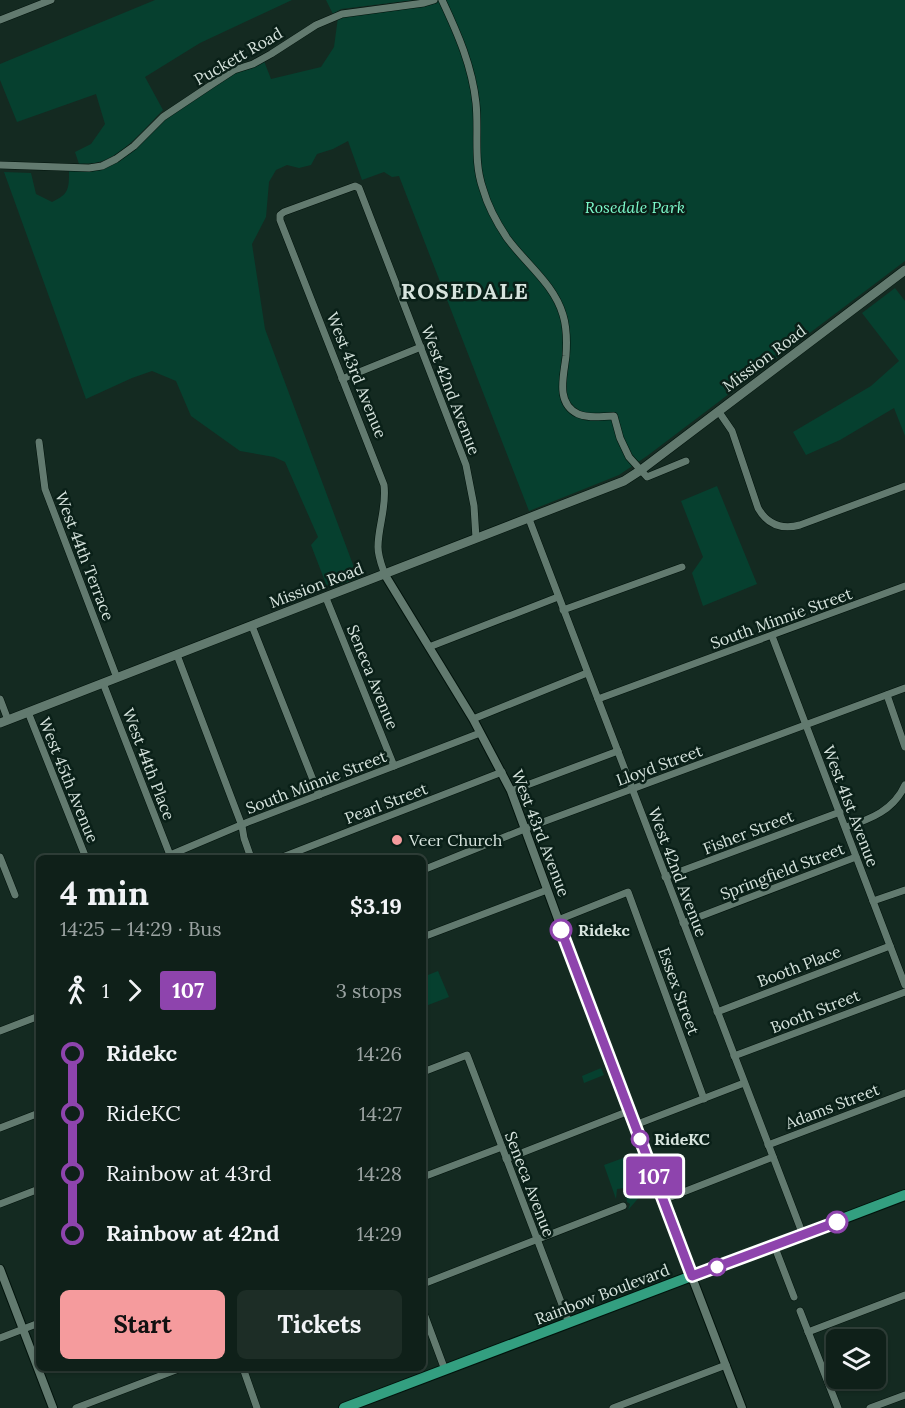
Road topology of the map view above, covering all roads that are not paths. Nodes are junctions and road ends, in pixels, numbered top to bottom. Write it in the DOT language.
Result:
graph roads {
  1 [pos="51,0"];
  2 [pos="434,0"];
  3 [pos="442,0"];
  4 [pos="0,20"];
  5 [pos="0,165"];
  6 [pos="280,215"];
  7 [pos="905,270"];
  8 [pos="421,347"];
  9 [pos="342,379"];
  10 [pos="719,412"];
  11 [pos="39,442"];
  12 [pos="686,461"];
  13 [pos="641,470"];
  14 [pos="905,486"];
  15 [pos="529,519"];
  16 [pos="476,538"];
  17 [pos="682,567"];
  18 [pos="385,575"];
  19 [pos="905,586"];
  20 [pos="558,597"];
  21 [pos="326,598"];
  22 [pos="563,610"];
  23 [pos="252,626"];
  24 [pos="772,636"];
  25 [pos="429,646"];
  26 [pos="177,655"];
  27 [pos="587,673"];
  28 [pos="117,678"];
  29 [pos="103,683"];
  30 [pos="905,688"];
  31 [pos="887,695"];
  32 [pos="0,699"];
  33 [pos="598,699"];
  34 [pos="28,712"];
  35 [pos="473,719"];
  36 [pos="4,721"];
  37 [pos="806,725"];
  38 [pos="480,733"];
  39 [pos="905,747"];
  40 [pos="618,751"];
  41 [pos="394,766"];
  42 [pos="502,772"];
  43 [pos="905,785"];
  44 [pos="632,789"];
  45 [pos="511,791"];
  46 [pos="319,795"];
  47 [pos="840,812"];
  48 [pos="242,826"];
  49 [pos="846,827"];
  50 [pos="526,829"];
  51 [pos="85,855"];
  52 [pos="166,855"];
  53 [pos="169,855"];
  54 [pos="250,855"];
  55 [pos="288,855"];
  56 [pos="0,857"];
  57 [pos="856,857"];
  58 [pos="426,869"];
  59 [pos="665,877"];
  60 [pos="547,890"];
  61 [pos="905,890"];
  62 [pos="15,895"];
  63 [pos="873,902"];
  64 [pos="558,920"];
  65 [pos="683,923"];
  66 [pos="426,937"];
  67 [pos="890,946"];
  68 [pos="905,986"];
  69 [pos="905,992"];
  70 [pos="717,1012"];
  71 [pos="36,1017"];
  72 [pos="0,1031"];
  73 [pos="734,1056"];
  74 [pos="426,1071"];
  75 [pos="744,1083"];
  76 [pos="905,1093"];
  77 [pos="704,1099"];
  78 [pos="629,1111"];
  79 [pos="36,1114"];
  80 [pos="635,1125"];
  81 [pos="0,1128"];
  82 [pos="768,1145"];
  83 [pos="502,1147"];
  84 [pos="773,1157"];
  85 [pos="506,1159"];
  86 [pos="426,1176"];
  87 [pos="36,1190"];
  88 [pos="905,1196"];
  89 [pos="663,1200"];
  90 [pos="0,1204"];
  91 [pos="623,1206"];
  92 [pos="802,1235"];
  93 [pos="537,1239"];
  94 [pos="774,1245"];
  95 [pos="0,1269"];
  96 [pos="692,1276"];
  97 [pos="426,1283"];
  98 [pos="905,1295"];
  99 [pos="794,1297"];
  100 [pos="800,1311"];
  101 [pos="426,1319"];
  102 [pos="568,1323"];
  103 [pos="36,1324"];
  104 [pos="23,1329"];
  105 [pos="808,1332"];
  106 [pos="0,1338"];
  107 [pos="36,1363"];
  108 [pos="726,1365"];
  109 [pos="445,1370"];
  110 [pos="39,1371"];
  111 [pos="173,1371"];
  112 [pos="244,1371"];
  113 [pos="905,1395"];
  114 [pos="53,1408"];
  115 [pos="76,1408"];
  116 [pos="257,1408"];
  117 [pos="344,1408"];
  118 [pos="613,1408"];
  119 [pos="742,1408"];
  120 [pos="838,1408"];
  121 [pos="870,1408"];
  1 -- 4 [label="street"];
  2 -- 5 [label="street, Puckett Road"];
  3 -- 13 [label="street"];
  6 -- 8 [label="street, West 42nd Avenue"];
  6 -- 9 [label="street, West 43rd Avenue"];
  7 -- 10 [label="main road, Mission Road"];
  8 -- 9 [label="street"];
  8 -- 16 [label="street, West 42nd Avenue"];
  9 -- 18 [label="street, West 43rd Avenue"];
  10 -- 13 [label="main road, Mission Road"];
  10 -- 14 [label="street"];
  11 -- 28 [label="street, West 44th Terrace"];
  12 -- 13 [label="street, Mission Road"];
  13 -- 15 [label="main road, Mission Road"];
  15 -- 16 [label="main road, Mission Road"];
  15 -- 20 [label="street, West 42nd Avenue"];
  16 -- 18 [label="main road, Mission Road"];
  17 -- 22 [label="street"];
  18 -- 21 [label="main road, Mission Road"];
  18 -- 25 [label="street, West 43rd Avenue"];
  19 -- 24 [label="street, South Minnie Street"];
  20 -- 22 [label="street, West 42nd Avenue"];
  20 -- 25 [label="street"];
  21 -- 23 [label="main road, Mission Road"];
  21 -- 41 [label="street, Seneca Avenue"];
  22 -- 27 [label="street, West 42nd Avenue"];
  23 -- 26 [label="main road, Mission Road"];
  23 -- 46 [label="street"];
  24 -- 33 [label="street, South Minnie Street"];
  24 -- 37 [label="street, West 41st Avenue"];
  25 -- 35 [label="street, West 43rd Avenue"];
  26 -- 28 [label="main road, Mission Road"];
  26 -- 48 [label="street"];
  27 -- 33 [label="street, West 42nd Avenue"];
  27 -- 35 [label="street"];
  28 -- 29 [label="main road, Mission Road"];
  29 -- 34 [label="main road, Mission Road"];
  29 -- 52 [label="street, West 44th Place"];
  30 -- 31 [label="street, Lloyd Street"];
  31 -- 37 [label="street, Lloyd Street"];
  31 -- 39 [label="street"];
  32 -- 36 [label="street"];
  33 -- 40 [label="street, West 42nd Avenue"];
  34 -- 36 [label="main road, Mission Road"];
  34 -- 51 [label="street, West 45th Avenue"];
  35 -- 38 [label="street, West 43rd Avenue"];
  37 -- 44 [label="street, Lloyd Street"];
  37 -- 47 [label="street, West 41st Avenue"];
  38 -- 41 [label="street, South Minnie Street"];
  38 -- 42 [label="street, West 43rd Avenue"];
  40 -- 44 [label="street, West 42nd Avenue"];
  40 -- 45 [label="street"];
  41 -- 46 [label="street, South Minnie Street"];
  42 -- 45 [label="street, West 43rd Avenue"];
  42 -- 55 [label="street, Pearl Street"];
  43 -- 49 [label="street"];
  44 -- 50 [label="street, Lloyd Street"];
  44 -- 59 [label="street, West 42nd Avenue"];
  45 -- 50 [label="street, West 43rd Avenue"];
  46 -- 48 [label="street, South Minnie Street"];
  47 -- 49 [label="street, West 41st Avenue"];
  47 -- 59 [label="street, Fisher Street"];
  48 -- 53 [label="street, South Minnie Street"];
  48 -- 54 [label="street"];
  49 -- 57 [label="street, West 41st Avenue"];
  50 -- 58 [label="street, Lloyd Street"];
  50 -- 60 [label="street, West 43rd Avenue"];
  56 -- 62 [label="street"];
  57 -- 63 [label="street, West 41st Avenue"];
  57 -- 65 [label="street, Springfield Street"];
  59 -- 65 [label="street, West 42nd Avenue"];
  60 -- 64 [label="street, West 43rd Avenue"];
  60 -- 66 [label="street"];
  61 -- 63 [label="street"];
  63 -- 67 [label="street, West 41st Avenue"];
  64 -- 77 [label="street, Essex Street"];
  64 -- 78 [label="street, West 43rd Avenue"];
  65 -- 70 [label="street, West 42nd Avenue"];
  67 -- 68 [label="street, West 41st Avenue"];
  67 -- 70 [label="street, Booth Place"];
  69 -- 73 [label="street, Booth Street"];
  70 -- 73 [label="street, West 42nd Avenue"];
  71 -- 72 [label="street"];
  73 -- 75 [label="street, West 42nd Avenue"];
  74 -- 83 [label="street, Seneca Avenue"];
  75 -- 77 [label="street"];
  75 -- 82 [label="street, West 42nd Avenue"];
  76 -- 82 [label="street, Adams Street"];
  77 -- 80 [label="street"];
  78 -- 80 [label="street, West 43rd Avenue"];
  78 -- 85 [label="street"];
  79 -- 81 [label="street"];
  80 -- 89 [label="street, West 43rd Avenue"];
  82 -- 84 [label="street, West 42nd Avenue"];
  83 -- 85 [label="street, Seneca Avenue"];
  83 -- 86 [label="street"];
  84 -- 89 [label="street"];
  84 -- 92 [label="street, West 42nd Avenue"];
  85 -- 93 [label="street, Seneca Avenue"];
  87 -- 90 [label="street"];
  88 -- 92 [label="main road, Rainbow Boulevard"];
  89 -- 96 [label="street, West 43rd Avenue"];
  91 -- 93 [label="street"];
  92 -- 94 [label="main road, Rainbow Boulevard"];
  93 -- 97 [label="street"];
  93 -- 102 [label="street, Seneca Avenue"];
  94 -- 96 [label="main road, Rainbow Boulevard"];
  94 -- 99 [label="street"];
  95 -- 104 [label="street"];
  96 -- 102 [label="main road, Rainbow Boulevard"];
  96 -- 108 [label="street, West 43rd Avenue"];
  98 -- 105 [label="street"];
  100 -- 105 [label="street"];
  101 -- 109 [label="street"];
  102 -- 109 [label="main road, Rainbow Boulevard"];
  103 -- 104 [label="street"];
  104 -- 106 [label="street"];
  104 -- 107 [label="street"];
  105 -- 120 [label="street"];
  108 -- 118 [label="street"];
  108 -- 119 [label="street, West 43rd Avenue"];
  109 -- 117 [label="main road, Rainbow Boulevard"];
  110 -- 114 [label="street"];
  111 -- 115 [label="street"];
  112 -- 116 [label="street"];
  113 -- 121 [label="street"];
}
